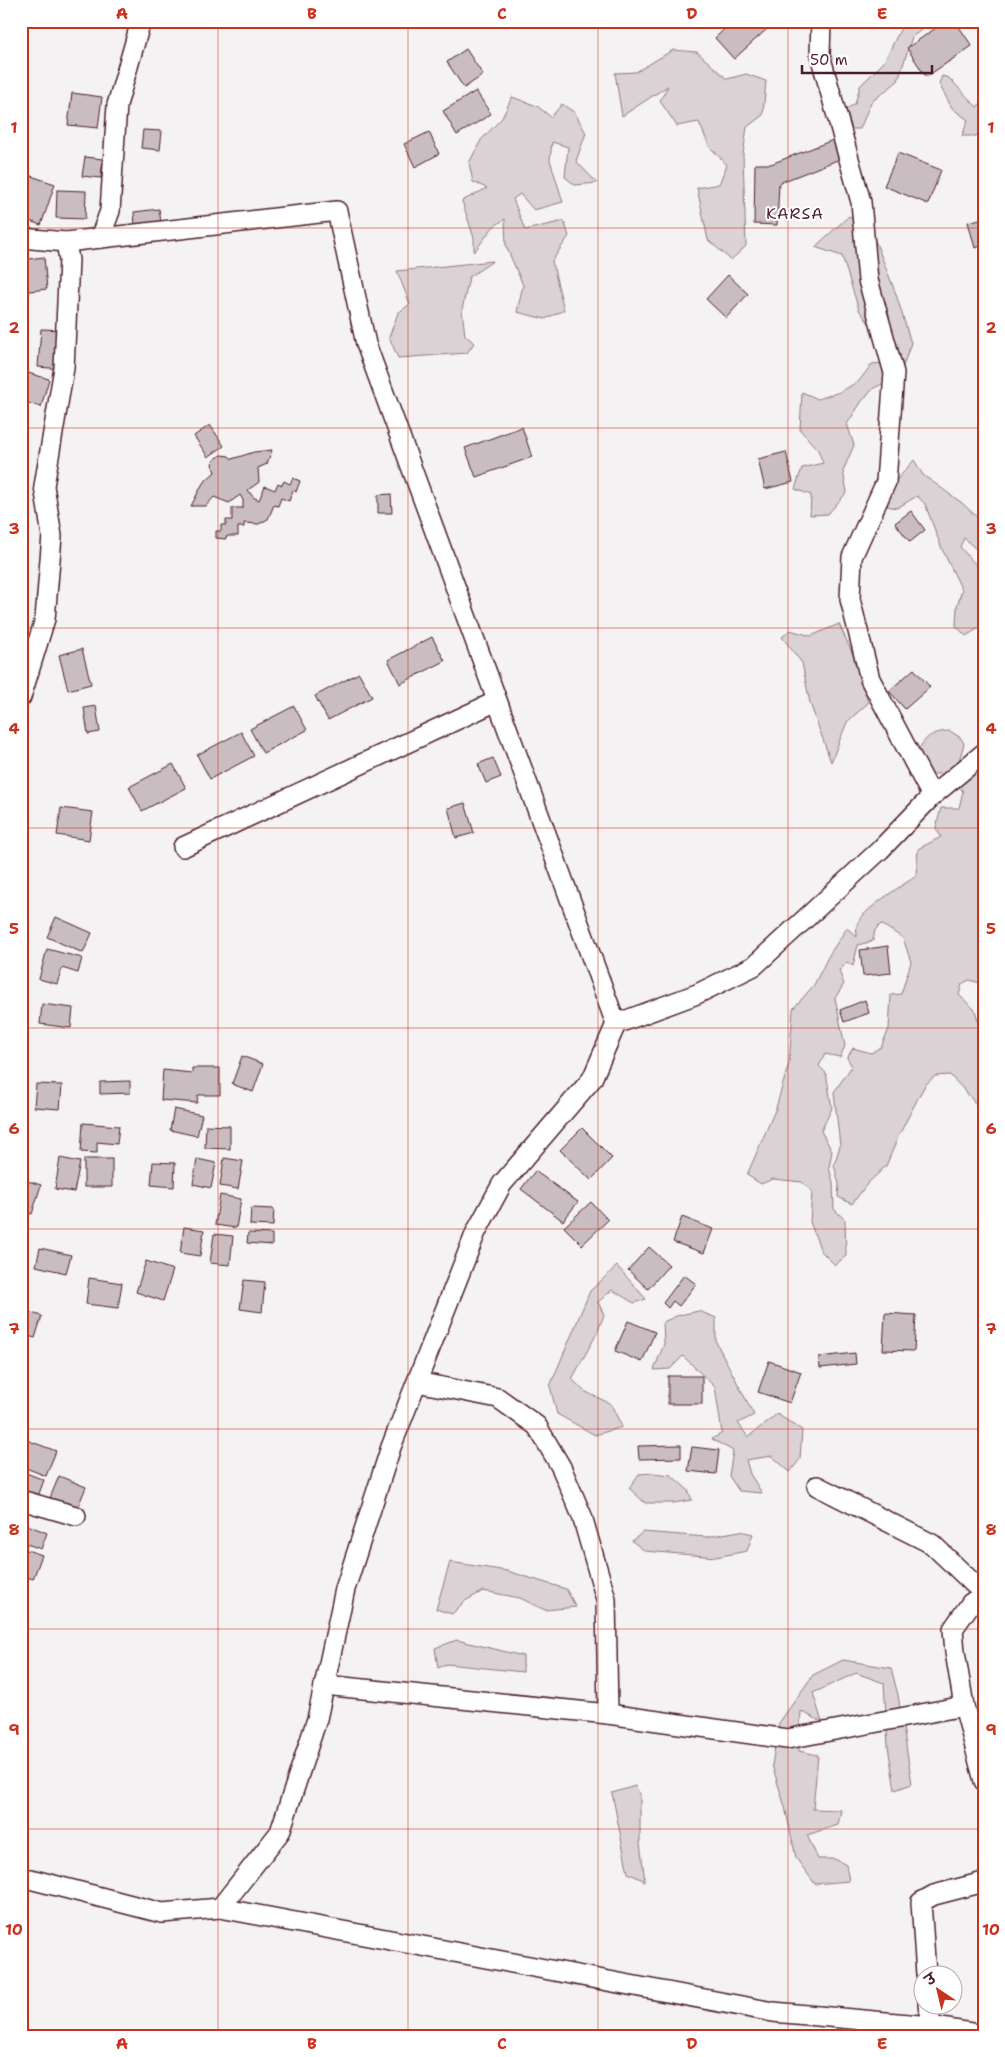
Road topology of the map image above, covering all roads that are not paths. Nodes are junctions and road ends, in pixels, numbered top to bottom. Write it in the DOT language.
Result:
graph roads {
  1 [pos="141,21"];
  2 [pos="821,21"];
  3 [pos="21,238"];
  4 [pos="100,238"];
  5 [pos="66,242"];
  6 [pos="21,697"];
  7 [pos="497,700"];
  8 [pos="984,753"];
  9 [pos="932,796"];
  10 [pos="183,848"];
  11 [pos="616,1024"];
  12 [pos="417,1382"];
  13 [pos="818,1486"];
  14 [pos="21,1500"];
  15 [pos="76,1516"];
  16 [pos="984,1590"];
  17 [pos="984,1602"];
  18 [pos="324,1686"];
  19 [pos="964,1706"];
  20 [pos="608,1714"];
  21 [pos="984,1781"];
  22 [pos="21,1880"];
  23 [pos="984,1882"];
  24 [pos="220,1908"];
  25 [pos="925,1964"];
  26 [pos="929,2014"];
  27 [pos="930,2026"];
  28 [pos="984,2035"];
  1 -- 4 [label="street"];
  2 -- 9 [label="street"];
  3 -- 5 [label="street"];
  4 -- 5 [label="street"];
  4 -- 7 [label="street"];
  5 -- 6 [label="street"];
  7 -- 10 [label="street"];
  7 -- 11 [label="street"];
  8 -- 9 [label="street"];
  9 -- 11 [label="street"];
  11 -- 12 [label="street"];
  12 -- 18 [label="street"];
  12 -- 20 [label="street"];
  13 -- 16 [label="street"];
  14 -- 15 [label="street"];
  17 -- 19 [label="street"];
  18 -- 20 [label="street"];
  18 -- 24 [label="street"];
  19 -- 20 [label="street"];
  19 -- 21 [label="street"];
  22 -- 24 [label="street"];
  23 -- 25 [label="street"];
  24 -- 27 [label="street"];
  26 -- 27 [label="street"];
  27 -- 28 [label="street"];
}
